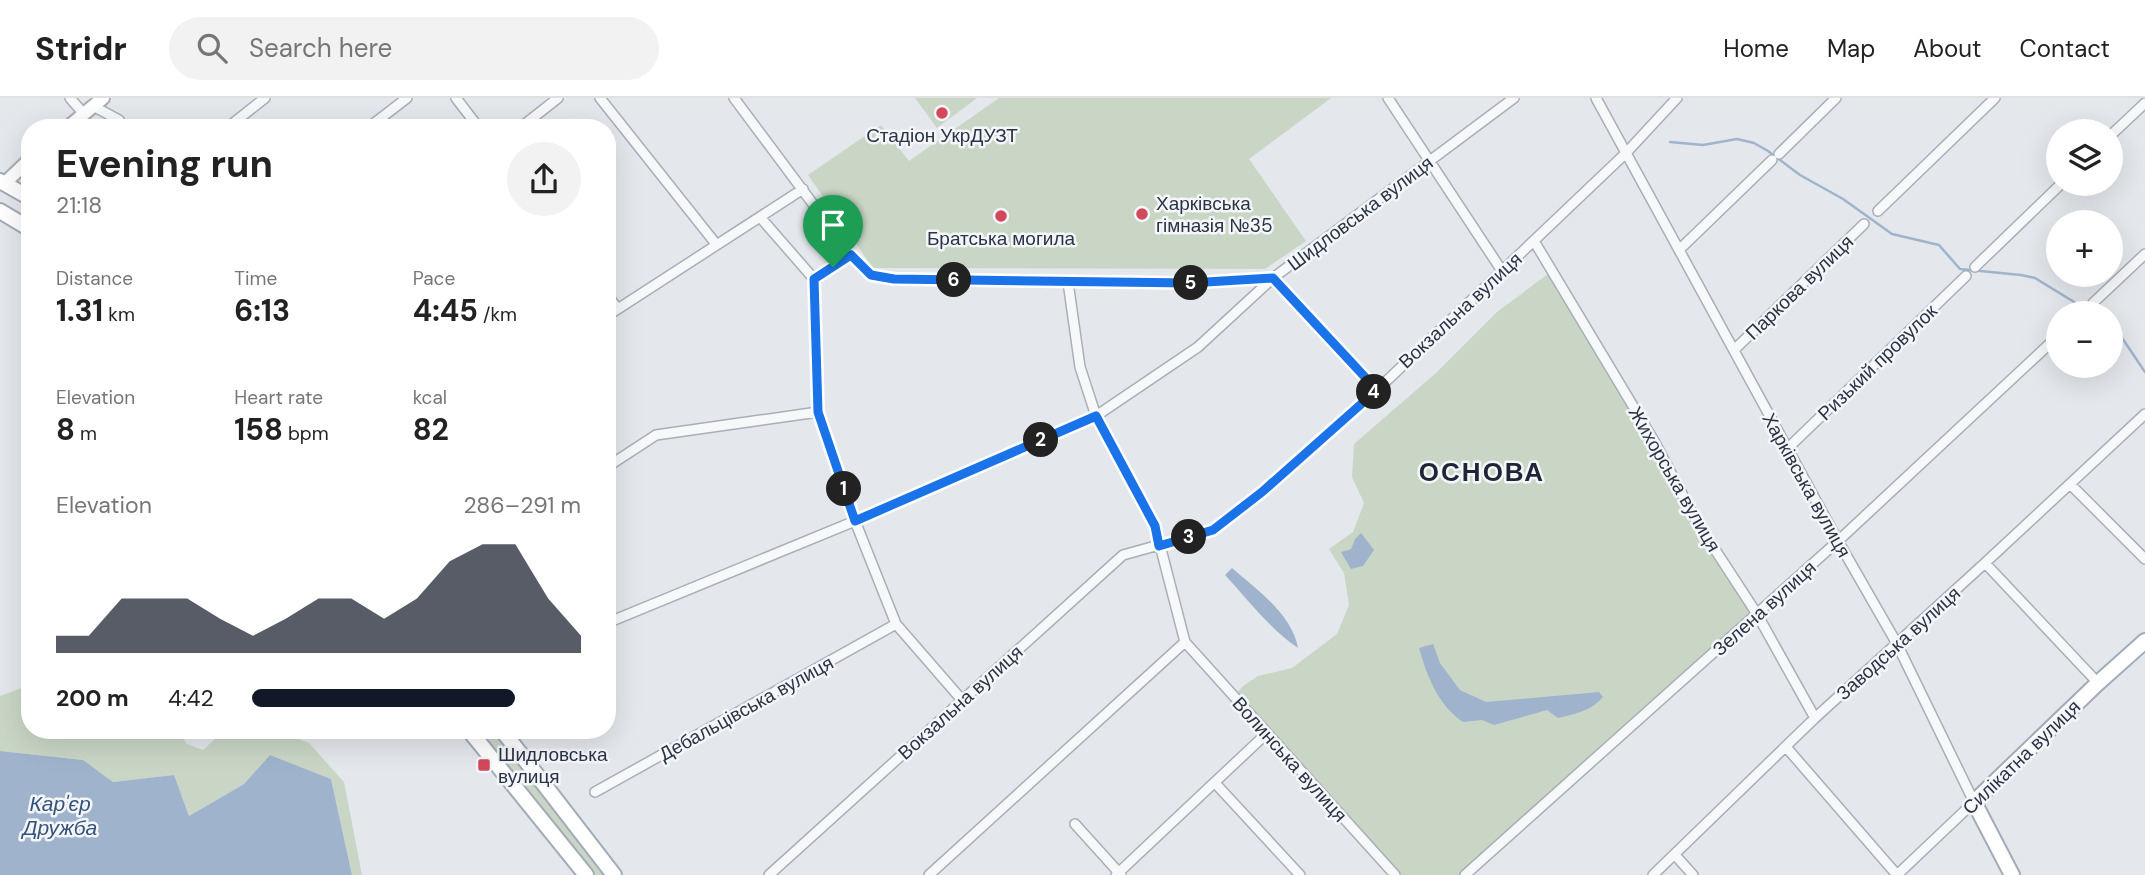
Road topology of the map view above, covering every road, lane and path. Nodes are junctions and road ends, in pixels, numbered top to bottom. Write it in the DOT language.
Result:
graph roads {
  1 [pos="70,98"];
  2 [pos="265,98"];
  3 [pos="407,98"];
  4 [pos="456,98"];
  5 [pos="558,98"];
  6 [pos="600,98"];
  7 [pos="734,98"];
  8 [pos="1388,98"];
  9 [pos="1514,98"];
  10 [pos="1597,98"];
  11 [pos="1677,98"];
  12 [pos="1836,98"];
  13 [pos="1995,98"];
  14 [pos="2145,103"];
  15 [pos="93,106"];
  16 [pos="78,119"];
  17 [pos="117,119"];
  18 [pos="238,119"];
  19 [pos="380,119"];
  20 [pos="472,119"];
  21 [pos="531,119"];
  22 [pos="2123,124"];
  23 [pos="1626,153"];
  24 [pos="1429,160"];
  25 [pos="21,167"];
  26 [pos="2,185"];
  27 [pos="803,189"];
  28 [pos="21,194"];
  29 [pos="2049,196"];
  30 [pos="0,211"];
  31 [pos="1878,211"];
  32 [pos="760,217"];
  33 [pos="21,224"];
  34 [pos="1864,224"];
  35 [pos="1534,241"];
  36 [pos="716,244"];
  37 [pos="1679,250"];
  38 [pos="2145,254"];
  39 [pos="851,255"];
  40 [pos="1975,267"];
  41 [pos="1502,271"];
  42 [pos="1966,276"];
  43 [pos="1273,278"];
  44 [pos="814,279"];
  45 [pos="1069,282"];
  46 [pos="2095,301"];
  47 [pos="616,306"];
  48 [pos="618,309"];
  49 [pos="2046,347"];
  50 [pos="1734,350"];
  51 [pos="1377,390"];
  52 [pos="818,412"];
  53 [pos="2145,414"];
  54 [pos="1096,416"];
  55 [pos="1787,449"];
  56 [pos="616,461"];
  57 [pos="2070,484"];
  58 [pos="855,521"];
  59 [pos="1838,541"];
  60 [pos="1159,546"];
  61 [pos="2145,559"];
  62 [pos="1985,564"];
  63 [pos="1756,614"];
  64 [pos="616,619"];
  65 [pos="896,624"];
  66 [pos="2145,640"];
  67 [pos="1185,642"];
  68 [pos="1896,642"];
  69 [pos="2098,683"];
  70 [pos="962,700"];
  71 [pos="1815,718"];
  72 [pos="1266,734"];
  73 [pos="476,739"];
  74 [pos="509,739"];
  75 [pos="1786,747"];
  76 [pos="1215,783"];
  77 [pos="596,792"];
  78 [pos="1974,803"];
  79 [pos="1075,824"];
  80 [pos="1675,855"];
  81 [pos="1118,874"];
  82 [pos="586,875"];
  83 [pos="614,875"];
  84 [pos="769,875"];
  85 [pos="929,875"];
  86 [pos="1300,875"];
  87 [pos="1395,875"];
  88 [pos="1465,875"];
  89 [pos="1653,875"];
  90 [pos="1693,875"];
  91 [pos="1897,875"];
  92 [pos="2012,875"];
  1 -- 15 [label="street"];
  2 -- 18 [label="street"];
  3 -- 19 [label="street"];
  4 -- 20 [label="street"];
  5 -- 21 [label="street"];
  6 -- 36 [label="street"];
  7 -- 27 [label="street"];
  8 -- 24 [label="street"];
  9 -- 24 [label="street, Шидловська вулиця"];
  10 -- 23 [label="street, Харківська вулиця"];
  11 -- 23 [label="street, Вокзальна вулиця"];
  12 -- 37 [label="street"];
  13 -- 31 [label="street"];
  14 -- 22 [label="street"];
  15 -- 16 [label="main road"];
  15 -- 17 [label="street"];
  23 -- 35 [label="street, Вокзальна вулиця"];
  23 -- 37 [label="street, Харківська вулиця"];
  24 -- 41 [label="street"];
  24 -- 43 [label="street, Шидловська вулиця"];
  25 -- 26 [label="main road"];
  26 -- 28 [label="main road"];
  27 -- 32 [label="street"];
  27 -- 39 [label="street"];
  29 -- 40 [label="street"];
  30 -- 33 [label="main road"];
  32 -- 36 [label="street"];
  32 -- 44 [label="street"];
  34 -- 50 [label="street, Паркова вулиця"];
  35 -- 41 [label="street, Вокзальна вулиця"];
  35 -- 63 [label="street, Жихорська вулиця"];
  36 -- 48 [label="street"];
  37 -- 50 [label="street, Харківська вулиця"];
  38 -- 46 [label="street"];
  39 -- 44 [label="street"];
  39 -- 45 [label="street"];
  41 -- 51 [label="street, Вокзальна вулиця"];
  42 -- 55 [label="street, Ризький провулок"];
  43 -- 45 [label="street"];
  43 -- 51 [label="street"];
  43 -- 54 [label="street, Шидловська вулиця"];
  44 -- 52 [label="street"];
  45 -- 54 [label="street"];
  47 -- 48 [label="street"];
  49 -- 59 [label="street, Зелена вулиця"];
  50 -- 55 [label="street, Харківська вулиця"];
  51 -- 60 [label="street, Вокзальна вулиця"];
  52 -- 56 [label="street"];
  52 -- 58 [label="street"];
  53 -- 57 [label="street, Заводська вулиця"];
  54 -- 58 [label="street, Шидловська вулиця"];
  54 -- 60 [label="street"];
  55 -- 59 [label="street, Харківська вулиця"];
  57 -- 61 [label="street"];
  57 -- 62 [label="street, Заводська вулиця"];
  58 -- 64 [label="street, Шидловська вулиця"];
  58 -- 65 [label="street"];
  59 -- 63 [label="street, Зелена вулиця"];
  59 -- 68 [label="street, Харківська вулиця"];
  60 -- 67 [label="street"];
  60 -- 70 [label="street, Вокзальна вулиця"];
  62 -- 68 [label="street, Заводська вулиця"];
  62 -- 69 [label="street"];
  63 -- 71 [label="street, Жихорська вулиця"];
  63 -- 88 [label="street, Зелена вулиця"];
  65 -- 70 [label="street"];
  65 -- 77 [label="street, Дебальцівська вулиця"];
  66 -- 69 [label="main road, Силікатна вулиця"];
  67 -- 72 [label="street, Волинська вулиця"];
  67 -- 85 [label="street"];
  68 -- 71 [label="street, Заводська вулиця"];
  68 -- 78 [label="street, Харківська вулиця"];
  69 -- 78 [label="main road, Силікатна вулиця"];
  70 -- 84 [label="street, Вокзальна вулиця"];
  71 -- 75 [label="street, Заводська вулиця"];
  72 -- 76 [label="street"];
  72 -- 87 [label="street, Волинська вулиця"];
  73 -- 82 [label="main road"];
  74 -- 83 [label="main road"];
  75 -- 80 [label="street, Заводська вулиця"];
  75 -- 91 [label="street"];
  76 -- 81 [label="street"];
  76 -- 86 [label="street"];
  78 -- 91 [label="street, Силікатна вулиця"];
  78 -- 92 [label="main road, Харківська вулиця"];
  79 -- 81 [label="street"];
  80 -- 89 [label="street, Заводська вулиця"];
  80 -- 90 [label="street"];
}
